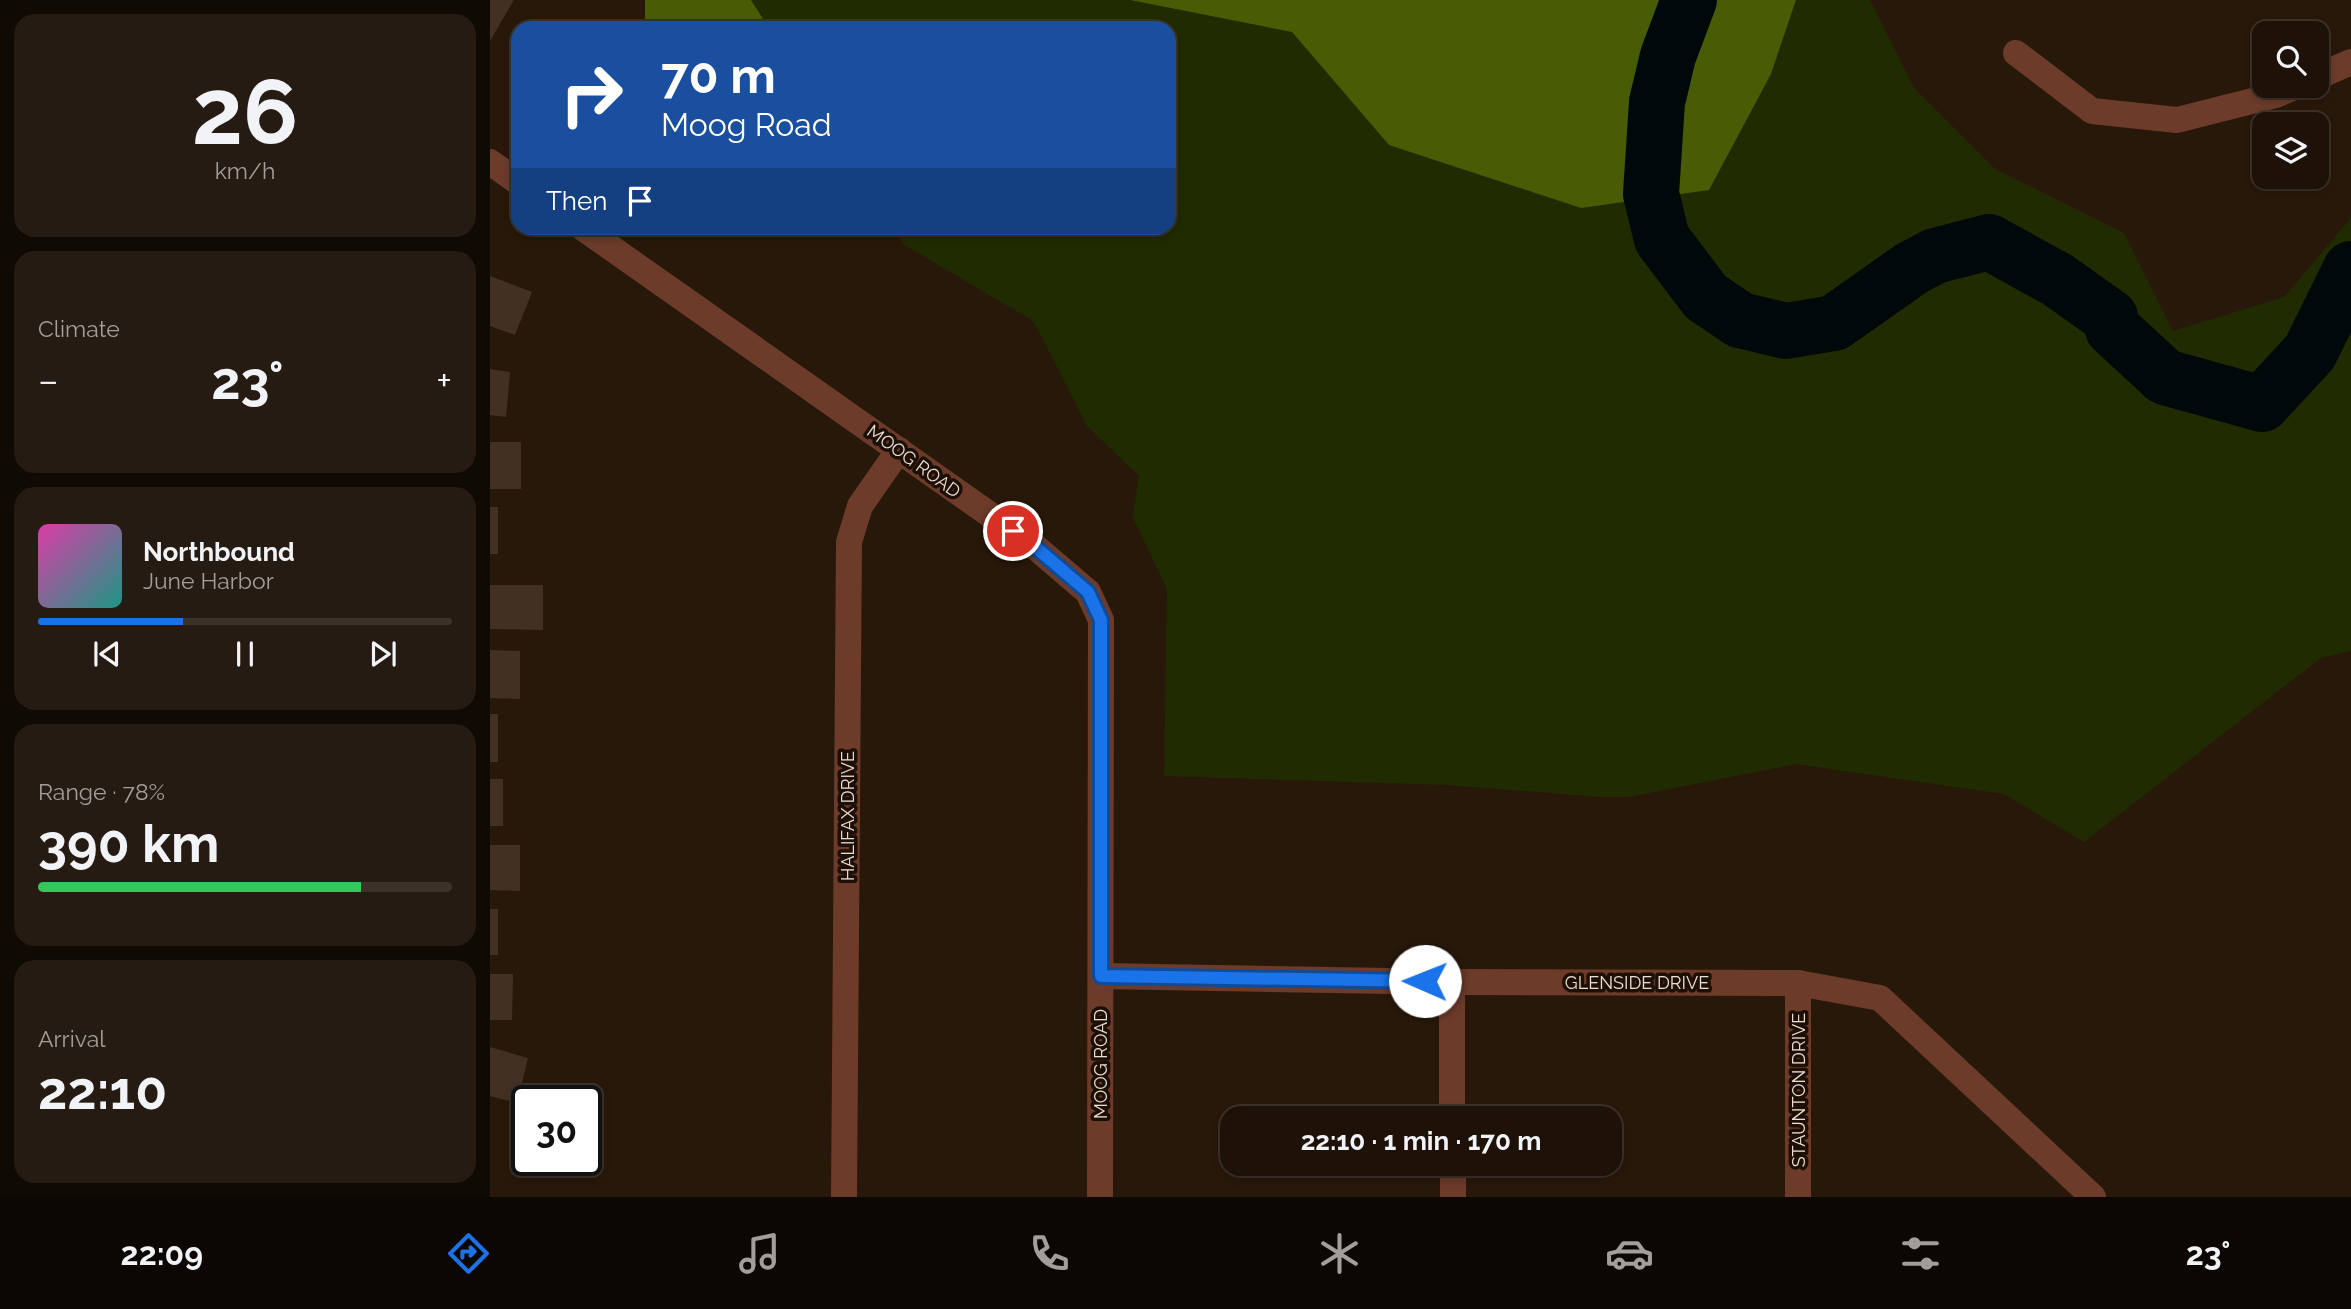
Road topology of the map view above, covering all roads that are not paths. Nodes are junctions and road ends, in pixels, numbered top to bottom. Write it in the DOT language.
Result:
graph roads {
  1 [pos="2016,53"];
  2 [pos="2351,62"];
  3 [pos="2329,72"];
  4 [pos="2264,98"];
  5 [pos="490,162"];
  6 [pos="511,177"];
  7 [pos="593,235"];
  8 [pos="899,450"];
  9 [pos="1101,976"];
  10 [pos="1452,982"];
  11 [pos="1798,983"];
  12 [pos="1452,1106"];
  13 [pos="1453,1176"];
  14 [pos="844,1197"];
  15 [pos="1100,1197"];
  16 [pos="1453,1197"];
  17 [pos="1798,1197"];
  18 [pos="2093,1197"];
  1 -- 4 [label="street"];
  2 -- 3 [label="street"];
  5 -- 6 [label="street"];
  7 -- 8 [label="street, MOOG ROAD"];
  8 -- 9 [label="street, MOOG ROAD"];
  8 -- 14 [label="street, HALIFAX DRIVE"];
  9 -- 10 [label="street, GLENSIDE DRIVE"];
  9 -- 15 [label="street, MOOG ROAD"];
  10 -- 11 [label="street, GLENSIDE DRIVE"];
  10 -- 12 [label="street"];
  11 -- 17 [label="street, STAUNTON DRIVE"];
  11 -- 18 [label="street, GLENSIDE DRIVE"];
  13 -- 16 [label="street"];
}
